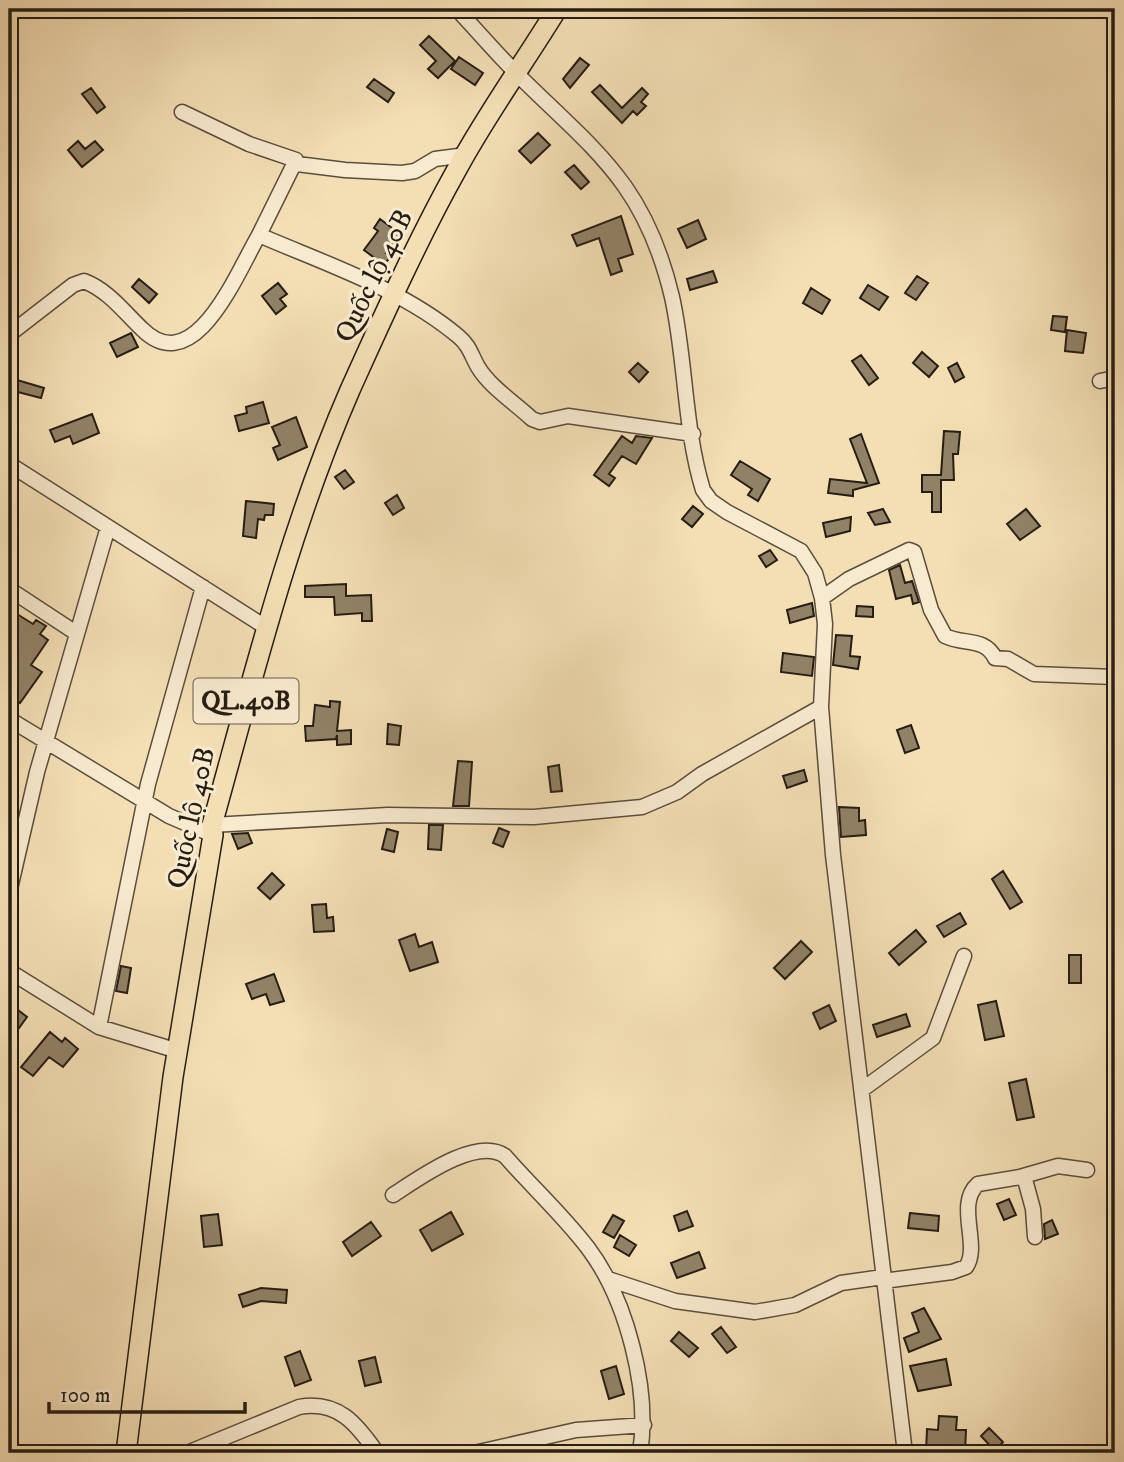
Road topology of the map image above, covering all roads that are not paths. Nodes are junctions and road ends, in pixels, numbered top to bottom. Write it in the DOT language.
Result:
graph roads {
  1 [pos="457,9"];
  2 [pos="557,9"];
  3 [pos="517,74"];
  4 [pos="182,112"];
  5 [pos="466,155"];
  6 [pos="297,164"];
  7 [pos="259,235"];
  8 [pos="395,295"];
  9 [pos="11,333"];
  10 [pos="1115,378"];
  11 [pos="1100,381"];
  12 [pos="693,434"];
  13 [pos="9,464"];
  14 [pos="108,527"];
  15 [pos="203,587"];
  16 [pos="9,589"];
  17 [pos="822,598"];
  18 [pos="267,628"];
  19 [pos="76,632"];
  20 [pos="1115,677"];
  21 [pos="821,707"];
  22 [pos="9,719"];
  23 [pos="46,742"];
  24 [pos="145,802"];
  25 [pos="213,830"];
  26 [pos="13,850"];
  27 [pos="9,893"];
  28 [pos="964,956"];
  29 [pos="9,971"];
  30 [pos="99,1027"];
  31 [pos="178,1051"];
  32 [pos="863,1089"];
  33 [pos="1087,1170"];
  34 [pos="1024,1176"];
  35 [pos="393,1195"];
  36 [pos="1035,1237"];
  37 [pos="608,1279"];
  38 [pos="883,1279"];
  39 [pos="644,1425"];
  40 [pos="126,1453"];
  41 [pos="187,1453"];
  42 [pos="377,1453"];
  43 [pos="474,1453"];
  44 [pos="640,1453"];
  45 [pos="905,1453"];
  1 -- 3 [label="street"];
  2 -- 3 [label="highway, Quốc lộ 40B / QL.40B"];
  3 -- 5 [label="highway, Quốc lộ 40B / QL.40B"];
  3 -- 12 [label="street"];
  4 -- 6 [label="street"];
  5 -- 6 [label="street"];
  5 -- 8 [label="highway, Quốc lộ 40B / QL.40B"];
  6 -- 7 [label="street"];
  7 -- 8 [label="street"];
  7 -- 9 [label="street"];
  8 -- 12 [label="street"];
  8 -- 18 [label="highway, Quốc lộ 40B / QL.40B"];
  10 -- 11 [label="street"];
  12 -- 17 [label="street"];
  13 -- 14 [label="street"];
  14 -- 15 [label="street"];
  14 -- 19 [label="street"];
  15 -- 18 [label="street"];
  15 -- 24 [label="street"];
  16 -- 19 [label="street"];
  17 -- 20 [label="street"];
  17 -- 21 [label="street"];
  18 -- 25 [label="highway, Quốc lộ 40B / QL.40B"];
  19 -- 23 [label="street"];
  21 -- 25 [label="street"];
  21 -- 32 [label="street"];
  22 -- 23 [label="street"];
  23 -- 24 [label="street"];
  23 -- 26 [label="street"];
  24 -- 25 [label="street"];
  24 -- 30 [label="street"];
  25 -- 31 [label="highway, Quốc lộ 40B / QL.40B"];
  26 -- 27 [label="street"];
  28 -- 32 [label="street"];
  29 -- 30 [label="street"];
  30 -- 31 [label="street"];
  31 -- 40 [label="highway, Quốc lộ 40B / QL.40B"];
  32 -- 38 [label="street"];
  33 -- 34 [label="street"];
  34 -- 36 [label="street"];
  34 -- 38 [label="street"];
  35 -- 37 [label="street"];
  37 -- 38 [label="street"];
  37 -- 39 [label="street"];
  38 -- 45 [label="street"];
  39 -- 43 [label="street"];
  39 -- 44 [label="street"];
  41 -- 42 [label="street"];
}
